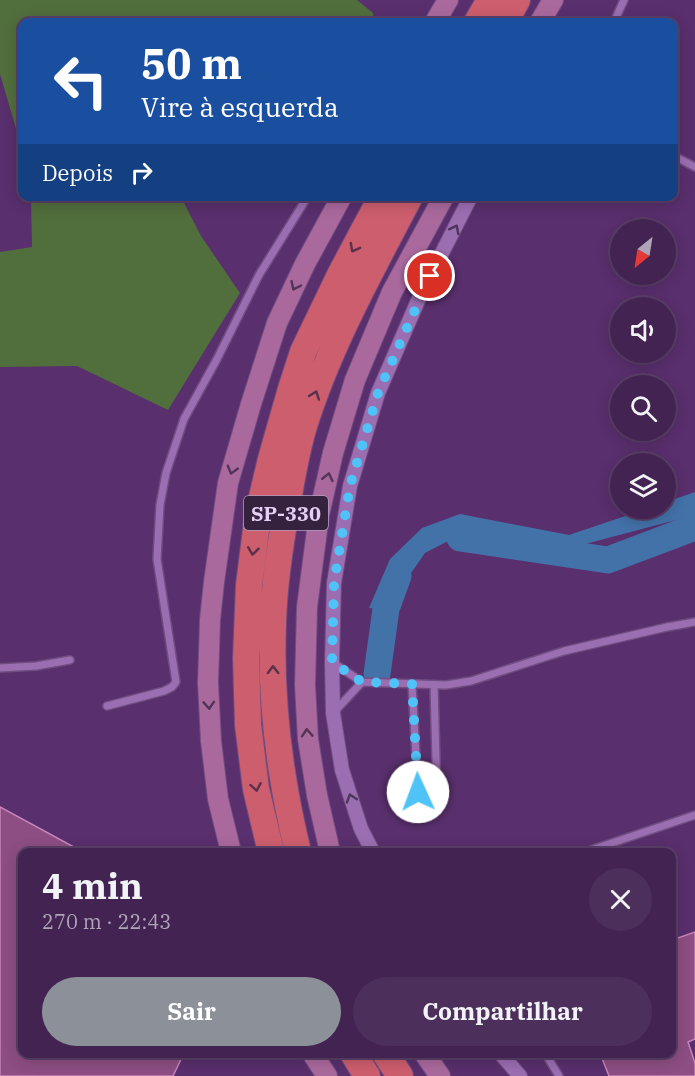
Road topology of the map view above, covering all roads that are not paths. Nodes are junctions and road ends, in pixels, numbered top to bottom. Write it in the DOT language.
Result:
graph roads {
  1 [pos="448,0"];
  2 [pos="490,0"];
  3 [pos="517,0"];
  4 [pos="553,0"];
  5 [pos="624,0"];
  6 [pos="437,18"];
  7 [pos="479,18"];
  8 [pos="507,18"];
  9 [pos="542,18"];
  10 [pos="616,18"];
  11 [pos="678,158"];
  12 [pos="695,166"];
  13 [pos="305,201"];
  14 [pos="339,201"];
  15 [pos="379,201"];
  16 [pos="407,201"];
  17 [pos="441,201"];
  18 [pos="468,201"];
  19 [pos="695,622"];
  20 [pos="70,660"];
  21 [pos="332,662"];
  22 [pos="0,668"];
  23 [pos="362,682"];
  24 [pos="412,684"];
  25 [pos="434,685"];
  26 [pos="106,706"];
  27 [pos="333,713"];
  28 [pos="695,815"];
  29 [pos="230,848"];
  30 [pos="270,848"];
  31 [pos="297,848"];
  32 [pos="329,848"];
  33 [pos="371,848"];
  34 [pos="597,848"];
  35 [pos="308,1058"];
  36 [pos="315,1058"];
  37 [pos="355,1058"];
  38 [pos="388,1058"];
  39 [pos="427,1058"];
  40 [pos="505,1058"];
  41 [pos="547,1058"];
  42 [pos="314,1076"];
  43 [pos="327,1076"];
  44 [pos="368,1076"];
  45 [pos="400,1076"];
  46 [pos="440,1076"];
  47 [pos="520,1076"];
  48 [pos="559,1076"];
  1 -- 6 [label="main road"];
  2 -- 7 [label="highway"];
  3 -- 8 [label="highway"];
  4 -- 9 [label="main road"];
  5 -- 10 [label="lane"];
  11 -- 12 [label="lane"];
  13 -- 26 [label="lane"];
  14 -- 29 [label="main road, one-way"];
  15 -- 30 [label="highway, SP-330, one-way"];
  31 -- 16 [label="highway, SP-330, one-way"];
  32 -- 17 [label="main road, one-way"];
  21 -- 18 [label="street, one-way"];
  19 -- 25 [label="lane"];
  20 -- 22 [label="lane"];
  21 -- 23 [label="lane"];
  21 -- 27 [label="street"];
  23 -- 24 [label="lane"];
  23 -- 27 [label="lane"];
  24 -- 25 [label="lane"];
  24 -- 25 [label="lane"];
  33 -- 27 [label="street, one-way"];
  28 -- 34 [label="lane"];
  35 -- 42 [label="main road"];
  36 -- 43 [label="main road"];
  37 -- 44 [label="highway"];
  38 -- 45 [label="highway"];
  39 -- 46 [label="main road"];
  40 -- 47 [label="street"];
  41 -- 48 [label="lane"];
}
